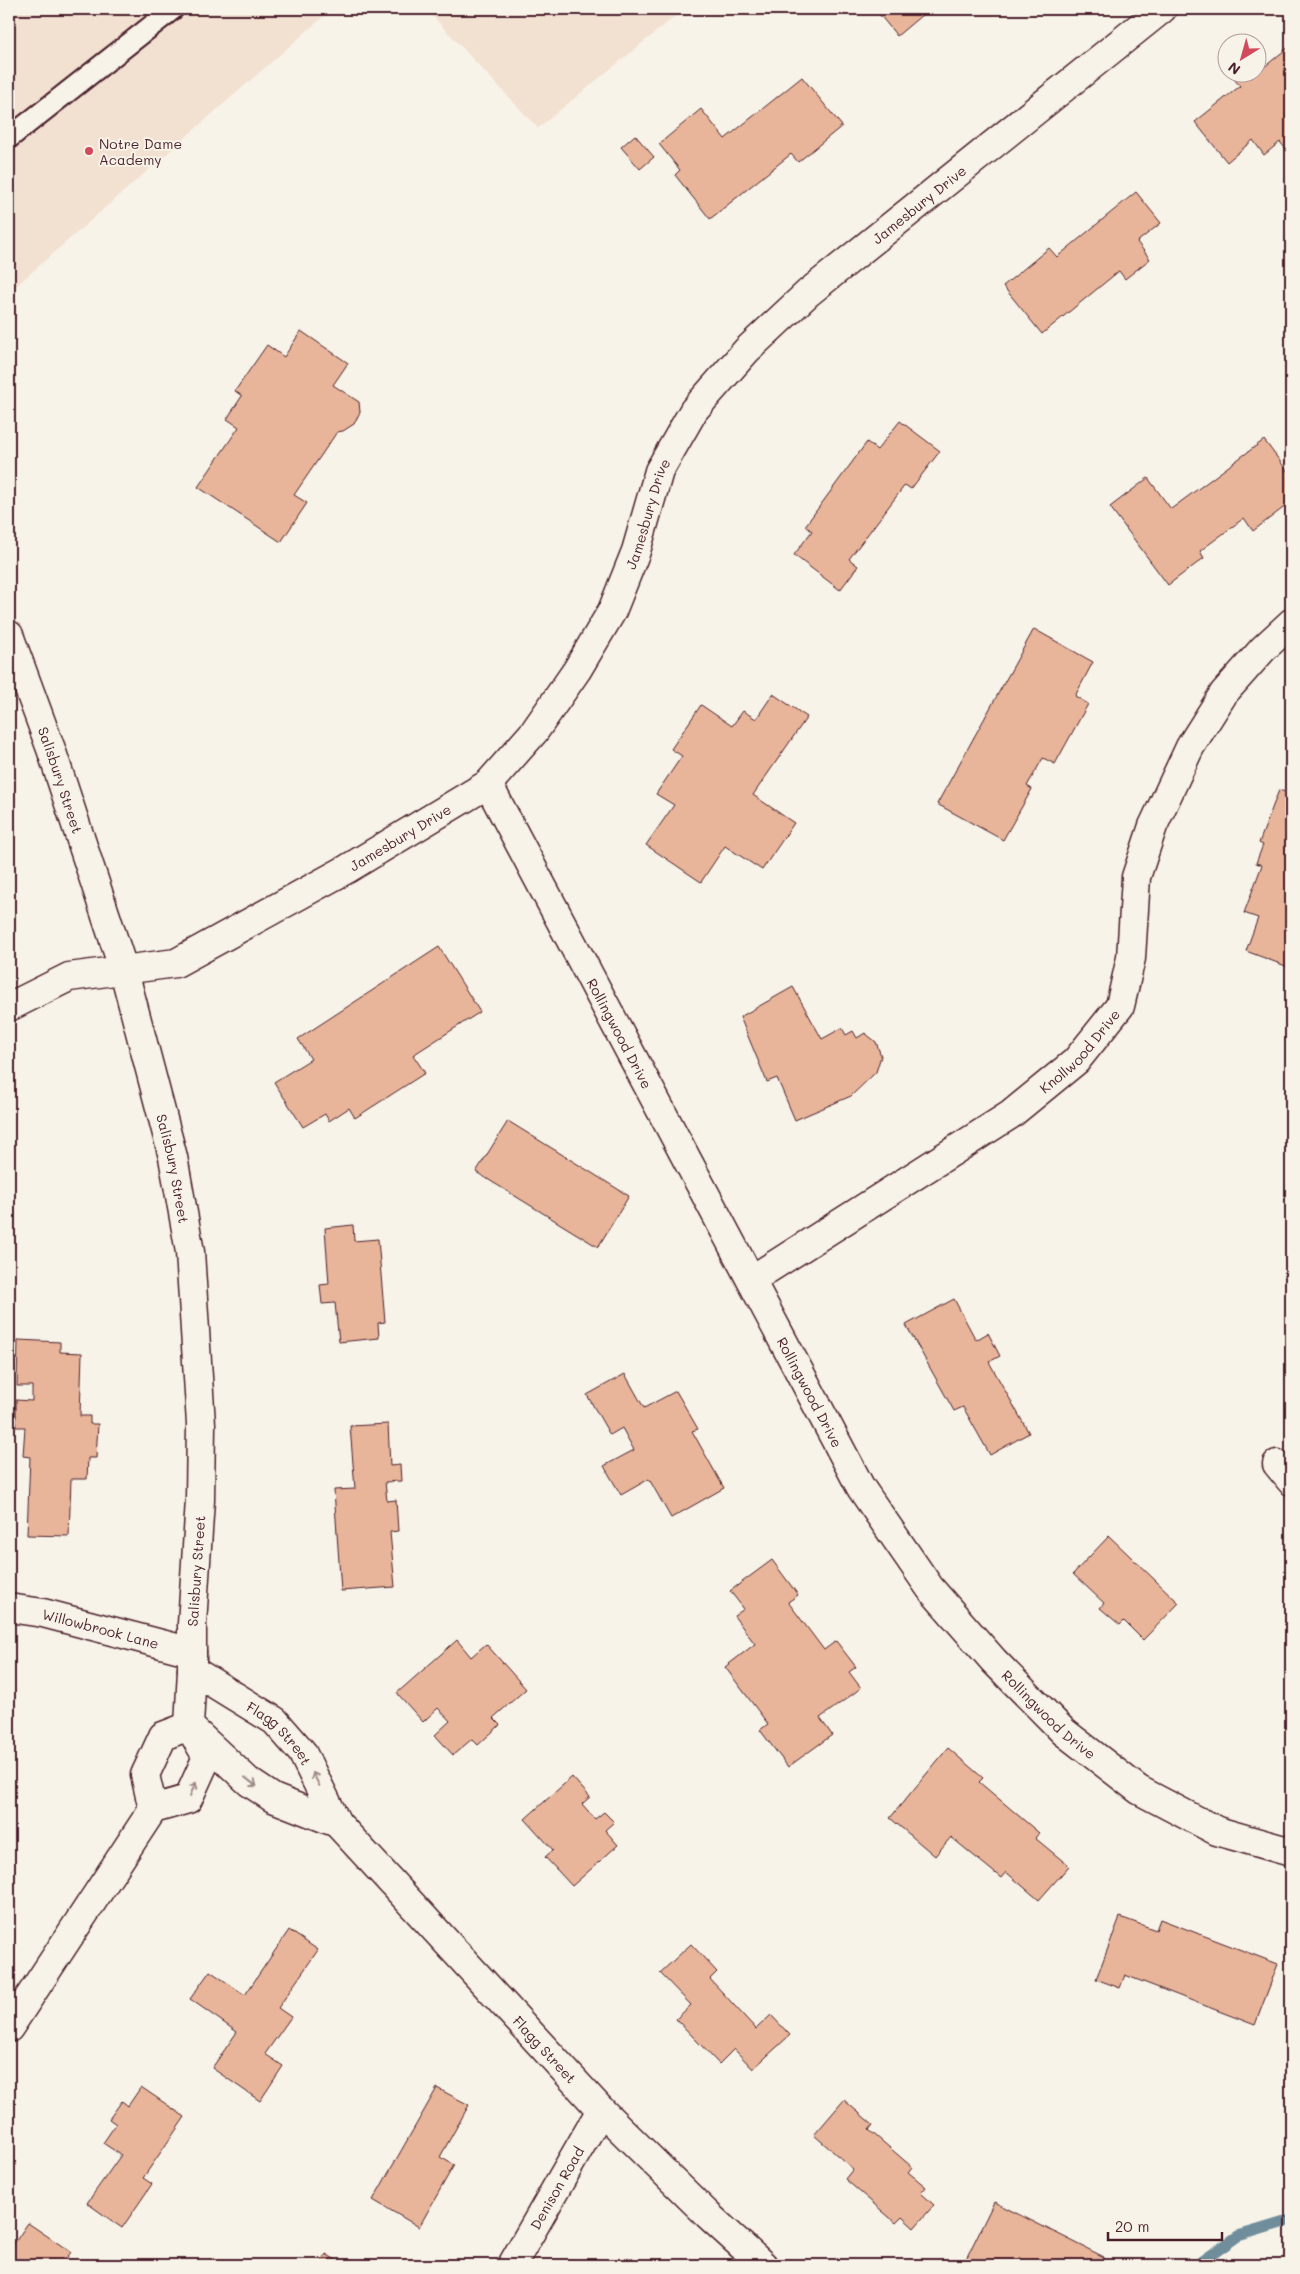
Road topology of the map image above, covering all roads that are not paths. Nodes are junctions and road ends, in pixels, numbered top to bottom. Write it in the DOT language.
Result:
graph roads {
  1 [pos="173,9"];
  2 [pos="1162,9"];
  3 [pos="9,138"];
  4 [pos="1291,623"];
  5 [pos="9,635"];
  6 [pos="488,784"];
  7 [pos="124,971"];
  8 [pos="9,1007"];
  9 [pos="751,1280"];
  10 [pos="9,1608"];
  11 [pos="192,1661"];
  12 [pos="189,1726"];
  13 [pos="152,1809"];
  14 [pos="337,1823"];
  15 [pos="1291,1852"];
  16 [pos="9,2028"];
  17 [pos="601,2110"];
  18 [pos="512,2265"];
  19 [pos="763,2265"];
  1 -- 3 [label="lane"];
  2 -- 6 [label="street, Jamesbury Drive"];
  4 -- 9 [label="street, Knollwood Drive"];
  5 -- 7 [label="street, Salisbury Street"];
  6 -- 7 [label="street, Jamesbury Drive"];
  6 -- 9 [label="street, Rollingwood Drive"];
  7 -- 8 [label="street, Jamesbury Drive"];
  7 -- 11 [label="street, Salisbury Street"];
  9 -- 15 [label="street, Rollingwood Drive"];
  10 -- 11 [label="street, Willowbrook Lane"];
  11 -- 12 [label="street, Salisbury Street"];
  14 -- 11 [label="street, Flagg Street, one-way"];
  12 -- 13 [label="street"];
  13 -- 12 [label="street, one-way"];
  12 -- 14 [label="street, Flagg Street, one-way"];
  13 -- 16 [label="street"];
  14 -- 17 [label="street, Flagg Street"];
  17 -- 18 [label="street, Denison Road"];
  17 -- 19 [label="street, Flagg Street"];
}
